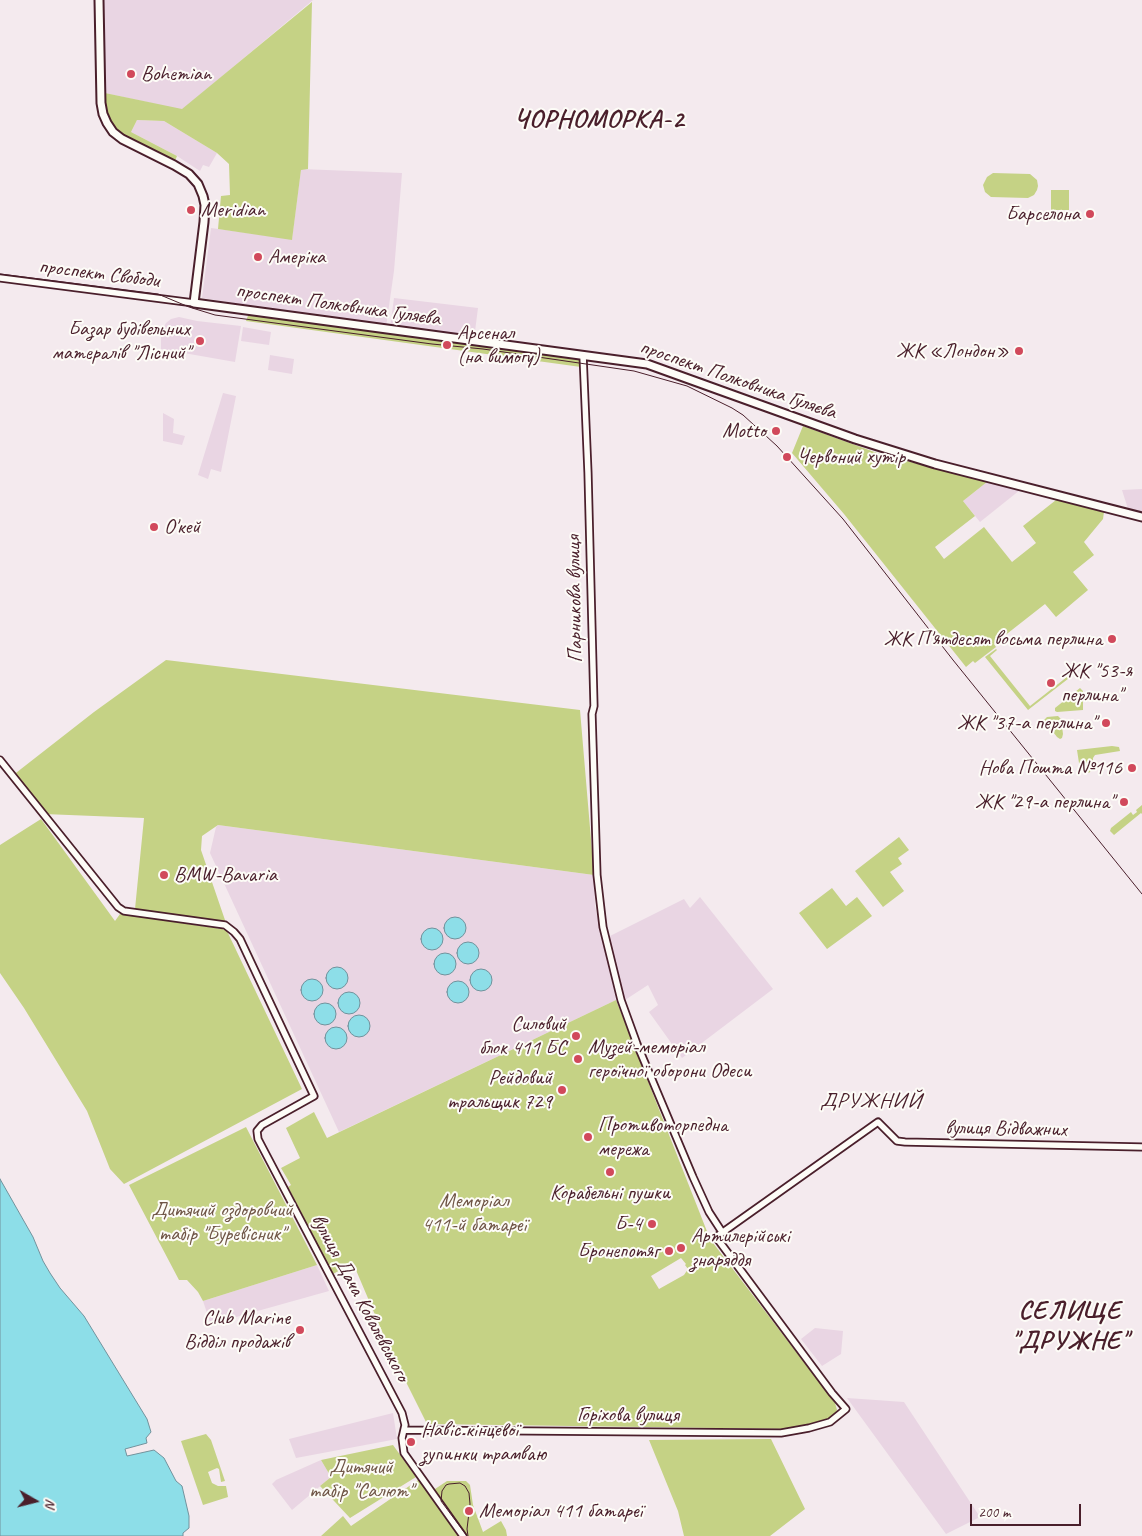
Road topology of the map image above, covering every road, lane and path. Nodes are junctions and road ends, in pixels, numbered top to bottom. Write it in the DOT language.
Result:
graph roads {
  1 [pos="99,0"];
  2 [pos="0,278"];
  3 [pos="194,303"];
  4 [pos="583,355"];
  5 [pos="1142,516"];
  6 [pos="0,760"];
  7 [pos="1142,1147"];
  8 [pos="722,1232"];
  9 [pos="404,1430"];
  10 [pos="463,1536"];
  1 -- 3 [label="main road"];
  2 -- 3 [label="street, проспект Свободи"];
  3 -- 4 [label="main road, проспект Полковника Гуляєва"];
  4 -- 5 [label="main road, проспект Полковника Гуляєва"];
  4 -- 8 [label="street, Парникова вулиця"];
  6 -- 9 [label="street, вулиця Дача Ковалевського"];
  7 -- 8 [label="street, вулиця Відважних"];
  8 -- 9 [label="street, Горіхова вулиця"];
  9 -- 10 [label="street, вулиця Дача Ковалевського"];
}
